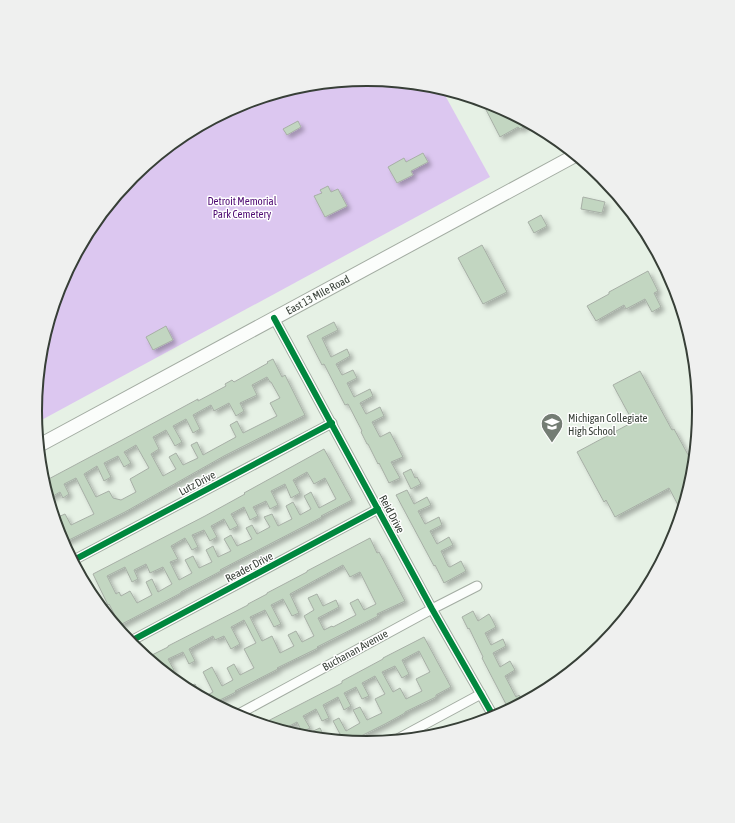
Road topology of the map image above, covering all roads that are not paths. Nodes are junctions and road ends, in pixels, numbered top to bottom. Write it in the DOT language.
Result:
graph roads {
  1 [pos="571,158"];
  2 [pos="274,318"];
  3 [pos="332,423"];
  4 [pos="44,443"];
  5 [pos="378,509"];
  6 [pos="78,558"];
  7 [pos="477,586"];
  8 [pos="432,609"];
  9 [pos="134,639"];
  10 [pos="481,694"];
  11 [pos="243,712"];
  12 [pos="491,712"];
  13 [pos="406,734"];
  1 -- 2 [label="main road, East 13 Mile Road"];
  2 -- 3 [label="street, Reid Drive"];
  2 -- 4 [label="main road, East 13 Mile Road"];
  3 -- 5 [label="street, Reid Drive"];
  3 -- 6 [label="street, Lutz Drive"];
  5 -- 8 [label="street, Reid Drive"];
  5 -- 9 [label="street, Reader Drive"];
  7 -- 8 [label="street, Buchanan Avenue"];
  8 -- 10 [label="street, Reid Drive"];
  8 -- 11 [label="street, Buchanan Avenue"];
  10 -- 12 [label="street, Reid Drive"];
  10 -- 13 [label="street"];
}
